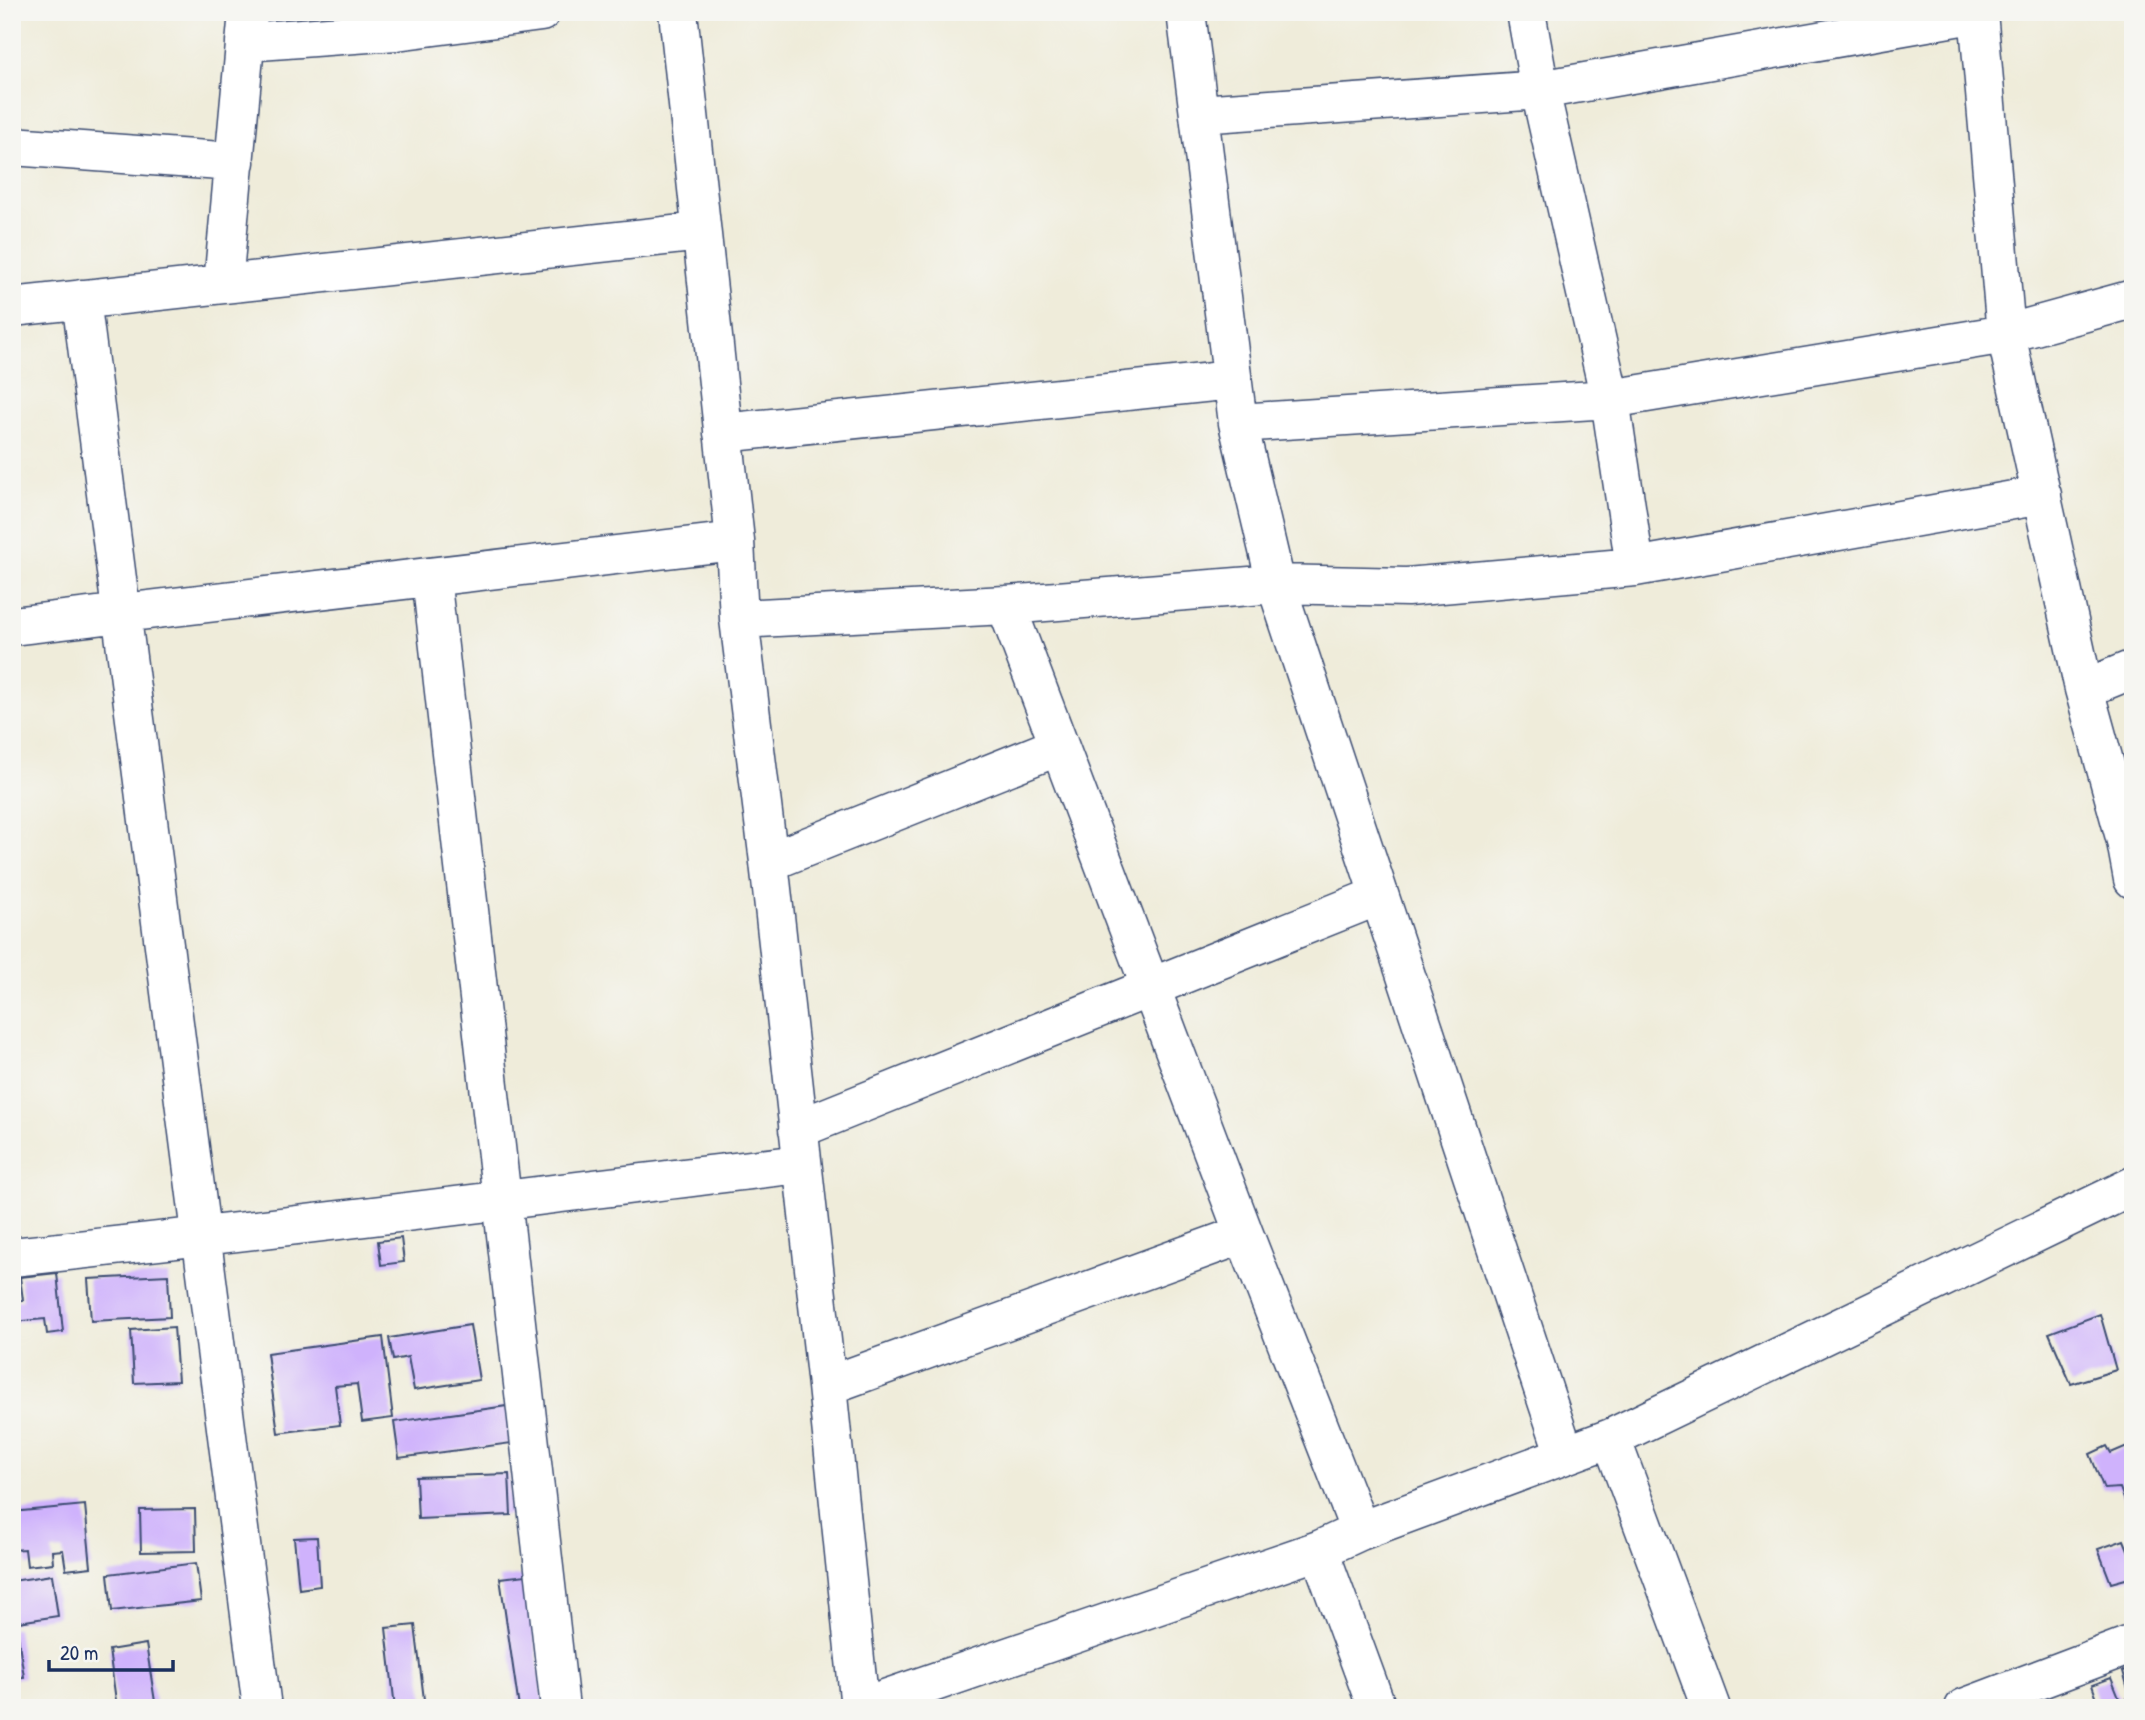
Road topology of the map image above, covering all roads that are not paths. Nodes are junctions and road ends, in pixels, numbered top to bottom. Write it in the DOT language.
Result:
graph roads {
  1 [pos="541,12"];
  2 [pos="678,12"];
  3 [pos="1186,12"];
  4 [pos="1526,12"];
  5 [pos="1978,13"];
  6 [pos="247,27"];
  7 [pos="1540,90"];
  8 [pos="1199,114"];
  9 [pos="12,146"];
  10 [pos="235,162"];
  11 [pos="701,232"];
  12 [pos="223,284"];
  13 [pos="80,299"];
  14 [pos="2133,299"];
  15 [pos="12,307"];
  16 [pos="2006,334"];
  17 [pos="1232,380"];
  18 [pos="1610,399"];
  19 [pos="1238,423"];
  20 [pos="723,433"];
  21 [pos="2042,495"];
  22 [pos="735,541"];
  23 [pos="1635,567"];
  24 [pos="431,577"];
  25 [pos="1276,584"];
  26 [pos="1006,605"];
  27 [pos="121,613"];
  28 [pos="739,619"];
  29 [pos="12,626"];
  30 [pos="2133,670"];
  31 [pos="2084,689"];
  32 [pos="1059,746"];
  33 [pos="2129,840"];
  34 [pos="769,862"];
  35 [pos="2133,880"];
  36 [pos="1378,896"];
  37 [pos="1150,987"];
  38 [pos="799,1146"];
  39 [pos="2133,1186"];
  40 [pos="502,1199"];
  41 [pos="1244,1234"];
  42 [pos="201,1238"];
  43 [pos="12,1257"];
  44 [pos="827,1387"];
  45 [pos="1611,1438"];
  46 [pos="1565,1455"];
  47 [pos="1360,1531"];
  48 [pos="1319,1550"];
  49 [pos="2133,1644"];
  50 [pos="262,1708"];
  51 [pos="560,1708"];
  52 [pos="859,1708"];
  53 [pos="1377,1708"];
  54 [pos="1711,1708"];
  55 [pos="1964,1708"];
  1 -- 6 [label="street"];
  2 -- 11 [label="street"];
  3 -- 8 [label="street"];
  4 -- 7 [label="street"];
  5 -- 7 [label="street"];
  5 -- 16 [label="street"];
  6 -- 10 [label="street"];
  7 -- 8 [label="street"];
  7 -- 18 [label="street"];
  8 -- 17 [label="street"];
  9 -- 10 [label="street"];
  10 -- 12 [label="street"];
  11 -- 12 [label="street"];
  11 -- 20 [label="street"];
  12 -- 13 [label="street"];
  13 -- 15 [label="street"];
  13 -- 27 [label="street"];
  14 -- 16 [label="street"];
  16 -- 18 [label="street"];
  16 -- 21 [label="street"];
  17 -- 19 [label="street"];
  17 -- 20 [label="street"];
  18 -- 19 [label="street"];
  18 -- 23 [label="street"];
  19 -- 25 [label="street"];
  20 -- 22 [label="street"];
  21 -- 23 [label="street"];
  21 -- 31 [label="street"];
  22 -- 24 [label="street"];
  22 -- 28 [label="street"];
  23 -- 25 [label="street"];
  24 -- 27 [label="street"];
  24 -- 40 [label="street"];
  25 -- 26 [label="street"];
  25 -- 36 [label="street"];
  26 -- 28 [label="street"];
  26 -- 32 [label="street"];
  27 -- 29 [label="street"];
  27 -- 42 [label="street"];
  28 -- 34 [label="street"];
  30 -- 31 [label="street"];
  31 -- 33 [label="street"];
  32 -- 34 [label="street"];
  32 -- 37 [label="street"];
  33 -- 35 [label="street"];
  34 -- 38 [label="street"];
  36 -- 37 [label="street"];
  36 -- 46 [label="street"];
  37 -- 38 [label="street"];
  37 -- 41 [label="street"];
  38 -- 40 [label="street"];
  38 -- 44 [label="street"];
  39 -- 45 [label="street"];
  40 -- 42 [label="street"];
  40 -- 51 [label="street"];
  41 -- 44 [label="street"];
  41 -- 47 [label="street"];
  42 -- 43 [label="street"];
  42 -- 50 [label="street"];
  44 -- 52 [label="street"];
  45 -- 46 [label="street"];
  45 -- 54 [label="street"];
  46 -- 47 [label="street"];
  47 -- 48 [label="street"];
  48 -- 52 [label="street"];
  48 -- 53 [label="street"];
  49 -- 55 [label="street"];
}
